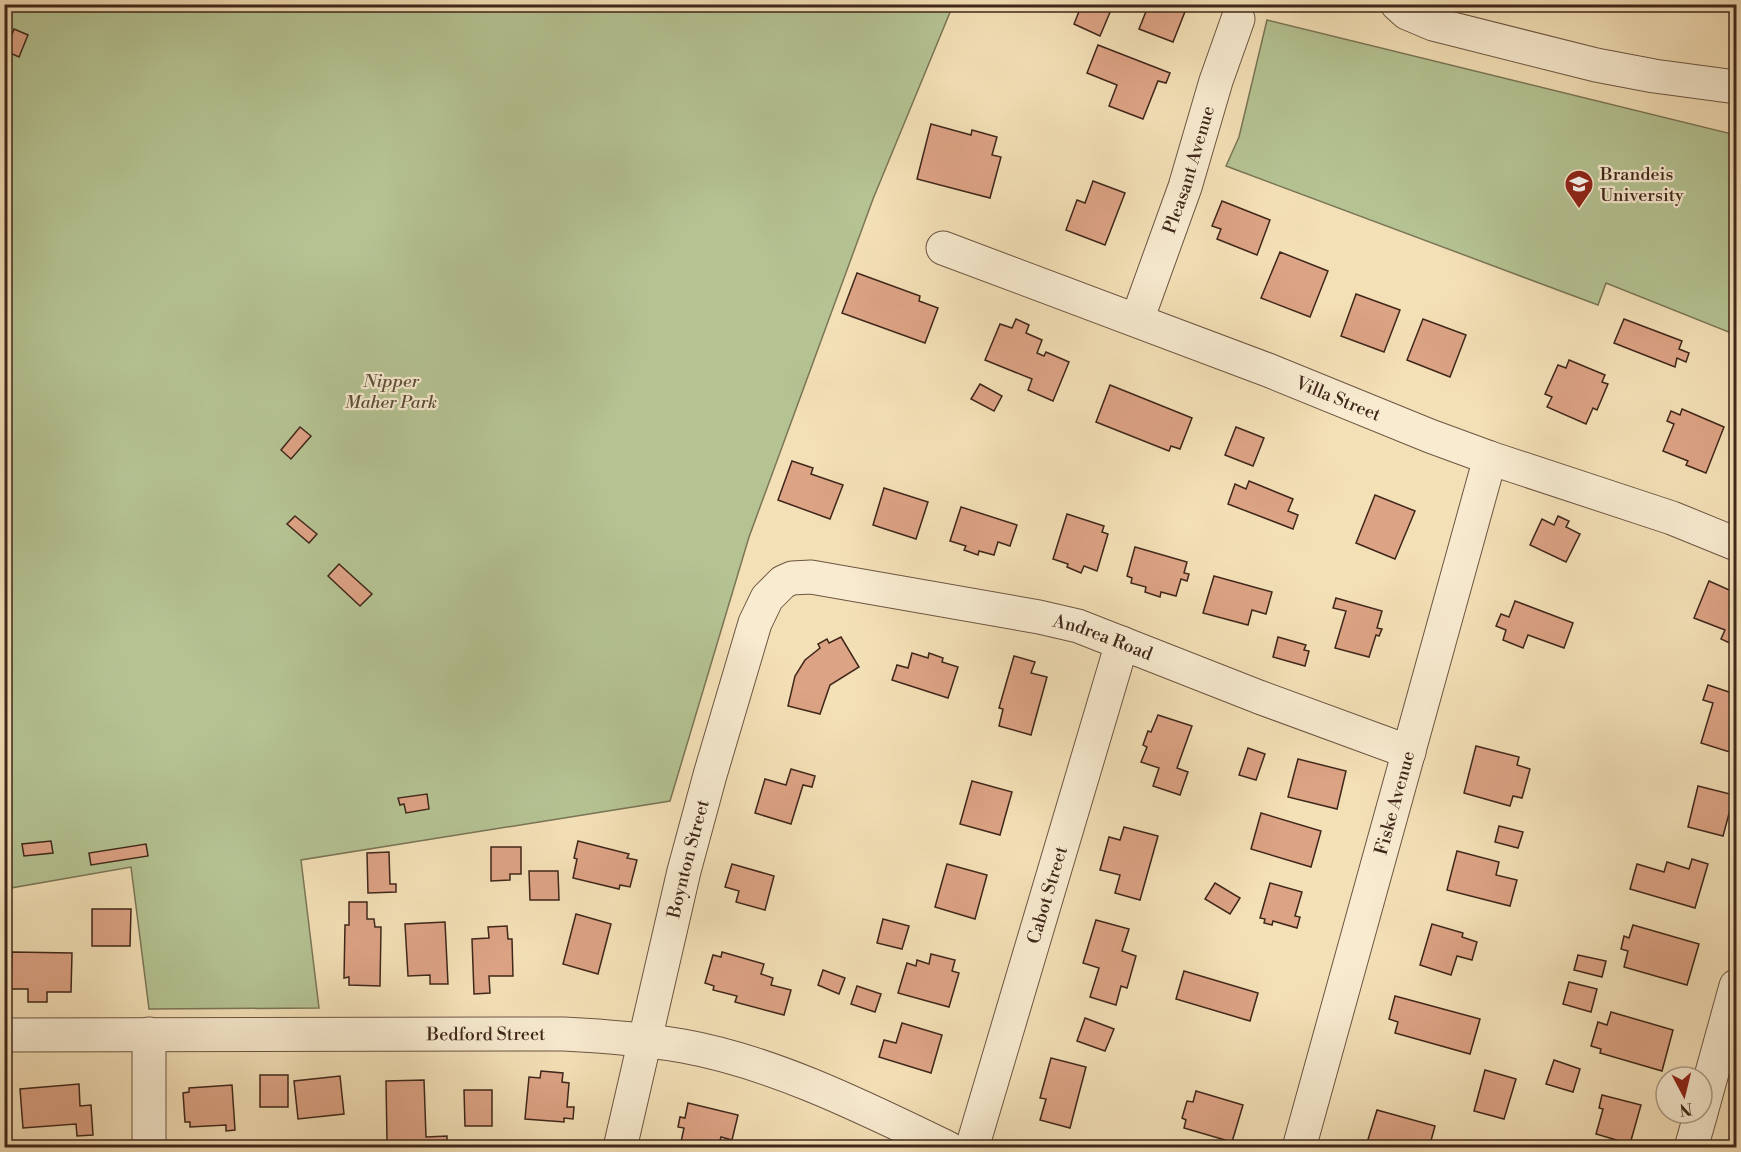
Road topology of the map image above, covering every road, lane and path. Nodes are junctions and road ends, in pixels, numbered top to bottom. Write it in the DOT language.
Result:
graph roads {
  1 [pos="1397,4"];
  2 [pos="1238,19"];
  3 [pos="1737,87"];
  4 [pos="943,248"];
  5 [pos="1137,320"];
  6 [pos="1490,458"];
  7 [pos="1737,544"];
  8 [pos="783,582"];
  9 [pos="1122,643"];
  10 [pos="1409,752"];
  11 [pos="1734,1006"];
  12 [pos="149,1034"];
  13 [pos="4,1035"];
  14 [pos="644,1039"];
  15 [pos="1714,1072"];
  16 [pos="1698,1125"];
  17 [pos="149,1148"];
  18 [pos="620,1148"];
  19 [pos="948,1148"];
  20 [pos="972,1148"];
  21 [pos="1299,1148"];
  22 [pos="1691,1148"];
  1 -- 3 [label="street"];
  2 -- 5 [label="street, Pleasant Avenue"];
  4 -- 5 [label="street, Villa Street"];
  5 -- 6 [label="street, Villa Street"];
  6 -- 7 [label="street, Villa Street"];
  6 -- 10 [label="street, Fiske Avenue"];
  8 -- 9 [label="street, Andrea Road"];
  8 -- 14 [label="street, Boynton Street"];
  9 -- 10 [label="street, Andrea Road"];
  9 -- 20 [label="street, Cabot Street"];
  10 -- 21 [label="street, Fiske Avenue"];
  11 -- 15 [label="street"];
  12 -- 13 [label="street, Bedford Street"];
  12 -- 14 [label="street, Bedford Street"];
  12 -- 17 [label="street"];
  14 -- 18 [label="street, Boynton Street"];
  14 -- 19 [label="street, Bedford Street"];
  16 -- 22 [label="street"];
}
